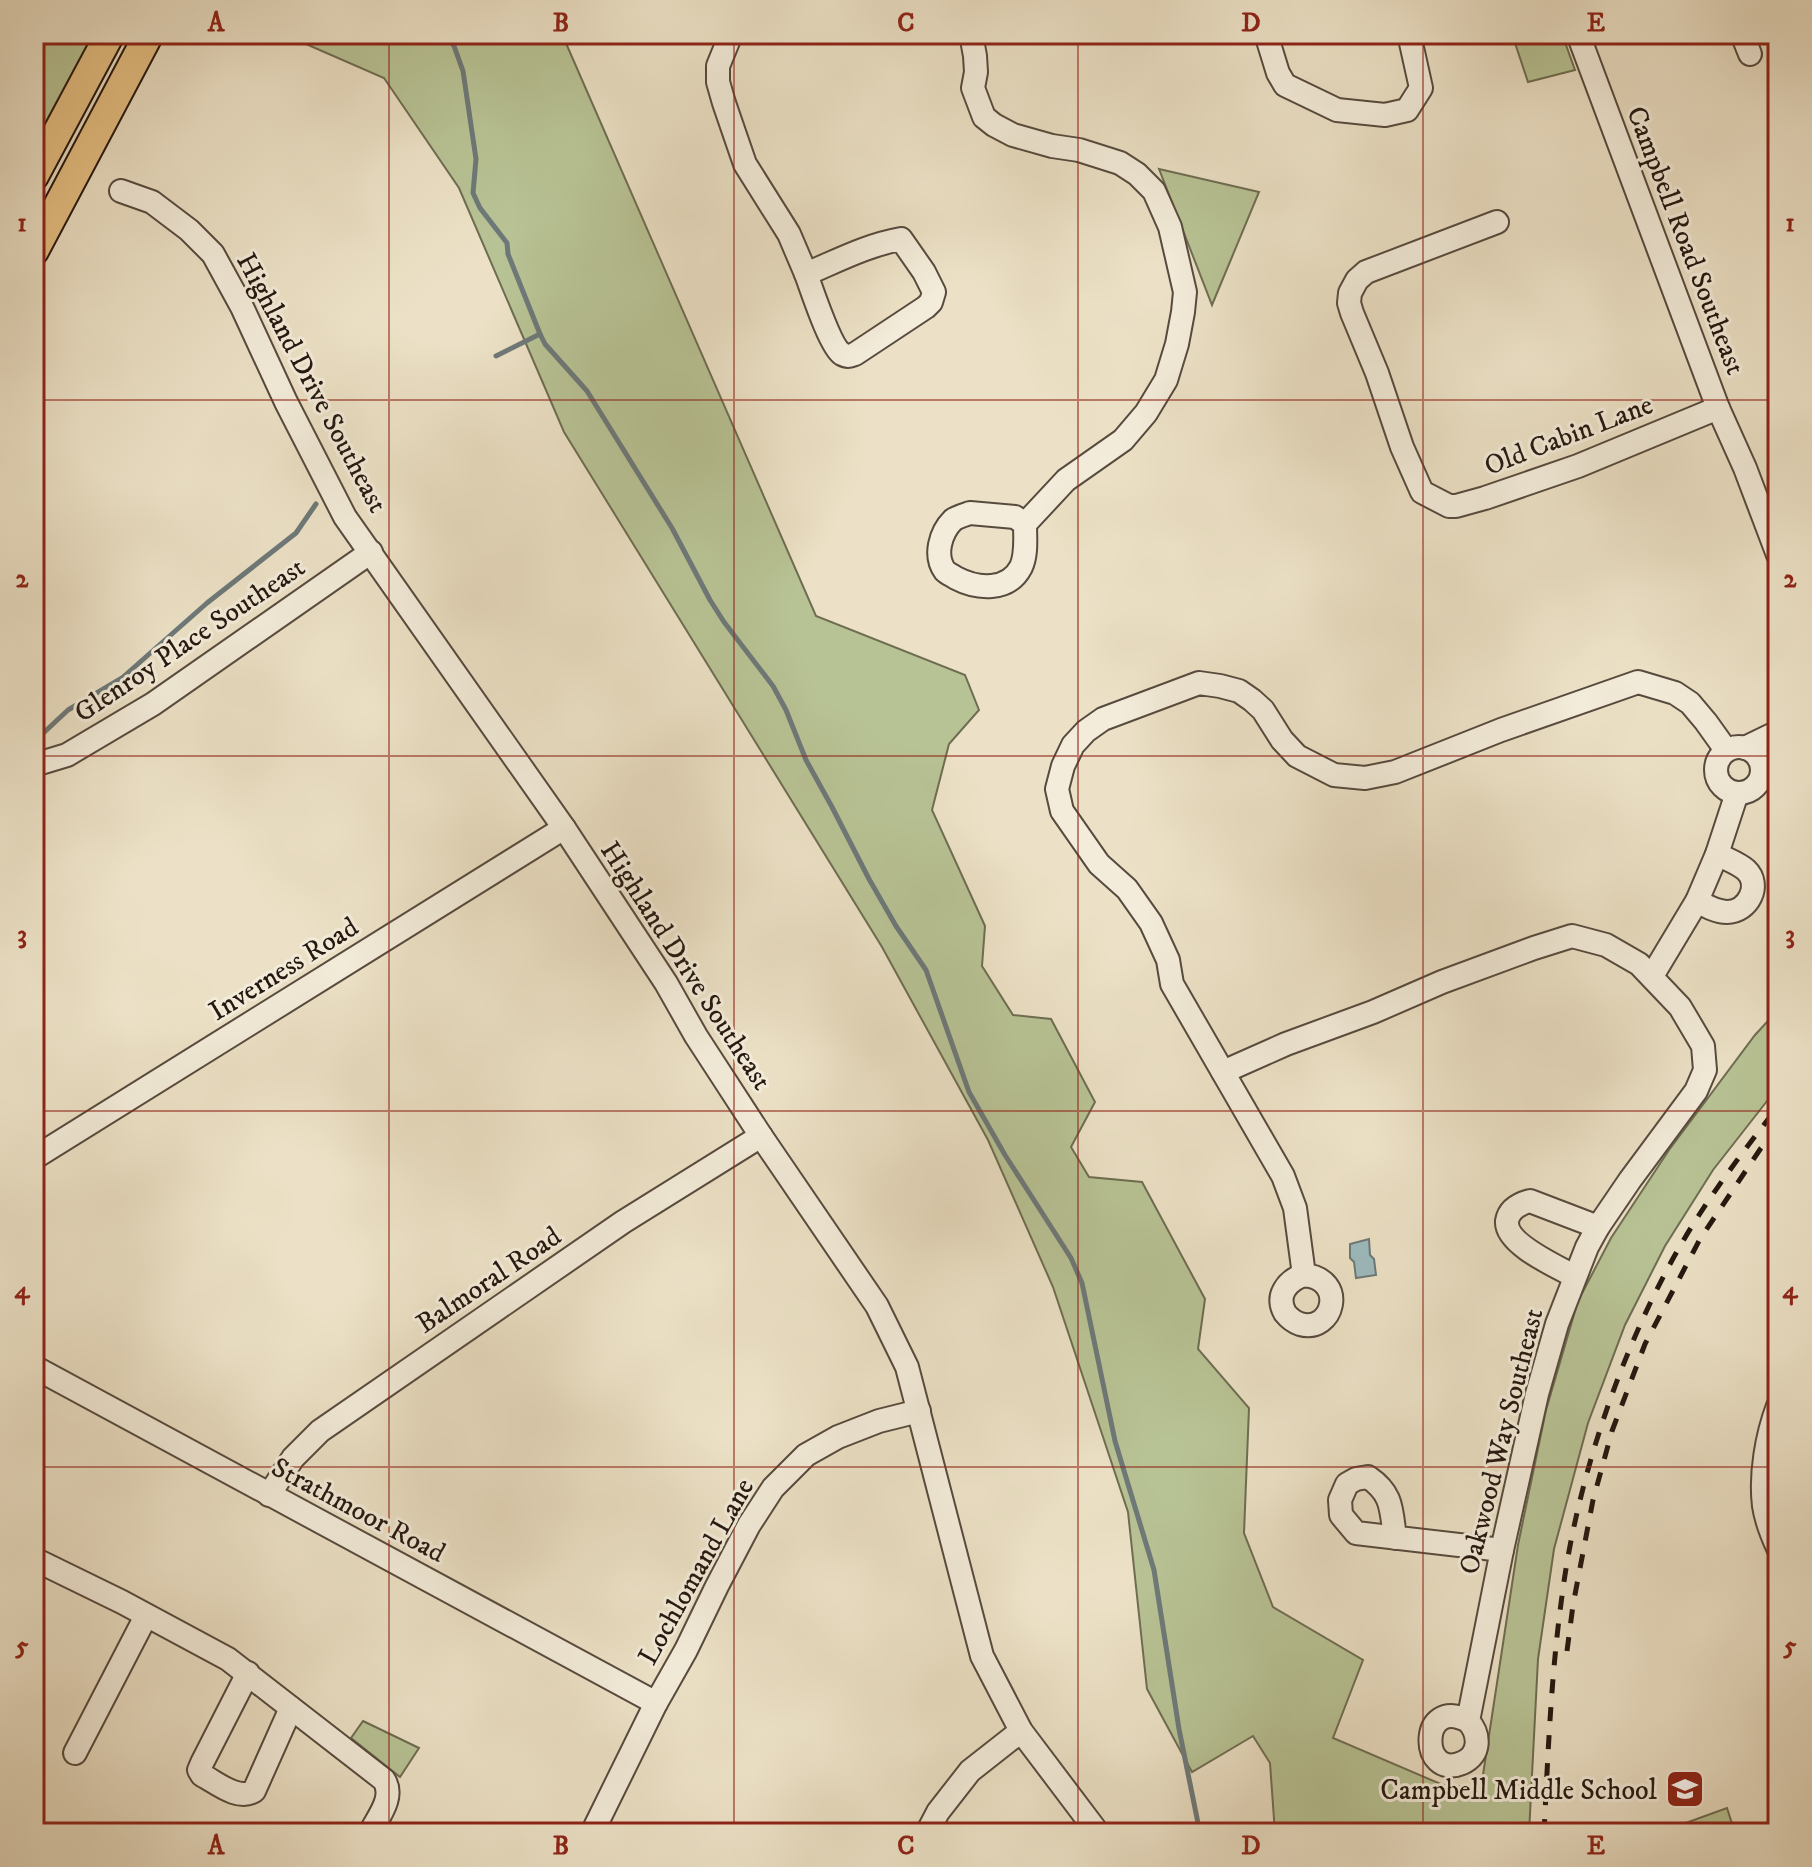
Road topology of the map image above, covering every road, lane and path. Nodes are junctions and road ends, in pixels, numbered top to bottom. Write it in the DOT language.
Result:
graph roads {
  1 [pos="110,34"];
  2 [pos="149,34"];
  3 [pos="731,34"];
  4 [pos="971,34"];
  5 [pos="1266,34"];
  6 [pos="1409,34"];
  7 [pos="1578,34"];
  8 [pos="34,176"];
  9 [pos="121,191"];
  10 [pos="1497,222"];
  11 [pos="34,251"];
  12 [pos="806,274"];
  13 [pos="1718,408"];
  14 [pos="1025,524"];
  15 [pos="371,552"];
  16 [pos="1778,555"];
  17 [pos="1778,732"];
  18 [pos="1736,749"];
  19 [pos="34,765"];
  20 [pos="1770,773"];
  21 [pos="1737,793"];
  22 [pos="564,828"];
  23 [pos="1717,854"];
  24 [pos="1697,901"];
  25 [pos="1652,976"];
  26 [pos="1223,1072"];
  27 [pos="761,1136"];
  28 [pos="34,1158"];
  29 [pos="1598,1227"];
  30 [pos="1304,1275"];
  31 [pos="1574,1276"];
  32 [pos="34,1367"];
  33 [pos="1778,1406"];
  34 [pos="919,1411"];
  35 [pos="269,1495"];
  36 [pos="1395,1538"];
  37 [pos="1778,1548"];
  38 [pos="1502,1550"];
  39 [pos="36,1565"];
  40 [pos="146,1616"];
  41 [pos="248,1673"];
  42 [pos="656,1703"];
  43 [pos="291,1708"];
  44 [pos="1468,1721"];
  45 [pos="1021,1731"];
  46 [pos="75,1753"];
  47 [pos="370,1833"];
  48 [pos="592,1833"];
  49 [pos="927,1833"];
  50 [pos="1098,1833"];
  1 -- 8 [label="main road"];
  2 -- 11 [label="main road"];
  3 -- 12 [label="street"];
  4 -- 14 [label="street"];
  5 -- 6 [label="street"];
  7 -- 13 [label="street, Campbell Road Southeast"];
  9 -- 15 [label="street, Highland Drive Southeast"];
  10 -- 13 [label="street, Old Cabin Lane"];
  12 -- 12 [label="street"];
  13 -- 16 [label="street, Campbell Road Southeast"];
  15 -- 19 [label="street, Glenroy Place Southeast"];
  15 -- 22 [label="street, Highland Drive Southeast"];
  17 -- 18 [label="street"];
  18 -- 20 [label="street"];
  18 -- 21 [label="street"];
  18 -- 26 [label="street"];
  20 -- 21 [label="street"];
  21 -- 23 [label="street"];
  22 -- 27 [label="street, Highland Drive Southeast"];
  22 -- 28 [label="street, Inverness Road"];
  23 -- 24 [label="street"];
  23 -- 24 [label="street"];
  24 -- 25 [label="street"];
  25 -- 26 [label="street, Oakwood Way Southeast"];
  25 -- 29 [label="street, Oakwood Way Southeast"];
  26 -- 30 [label="street"];
  27 -- 34 [label="street, Highland Drive Southeast"];
  27 -- 35 [label="street, Balmoral Road"];
  29 -- 31 [label="street, Oakwood Way Southeast"];
  29 -- 31 [label="street"];
  31 -- 38 [label="street, Oakwood Way Southeast"];
  32 -- 35 [label="street, Strathmoor Road"];
  33 -- 37 [label="street"];
  34 -- 42 [label="street, Lochlomand Lane"];
  34 -- 45 [label="street, Highland Drive Southeast"];
  35 -- 42 [label="street, Strathmoor Road"];
  36 -- 38 [label="street"];
  38 -- 44 [label="street, Oakwood Way Southeast"];
  39 -- 40 [label="street"];
  40 -- 41 [label="street"];
  40 -- 46 [label="street"];
  41 -- 43 [label="street"];
  41 -- 43 [label="street"];
  42 -- 48 [label="street, Lochlomand Lane"];
  43 -- 47 [label="street"];
  45 -- 49 [label="street"];
  45 -- 50 [label="street, Highland Drive Southeast"];
}
